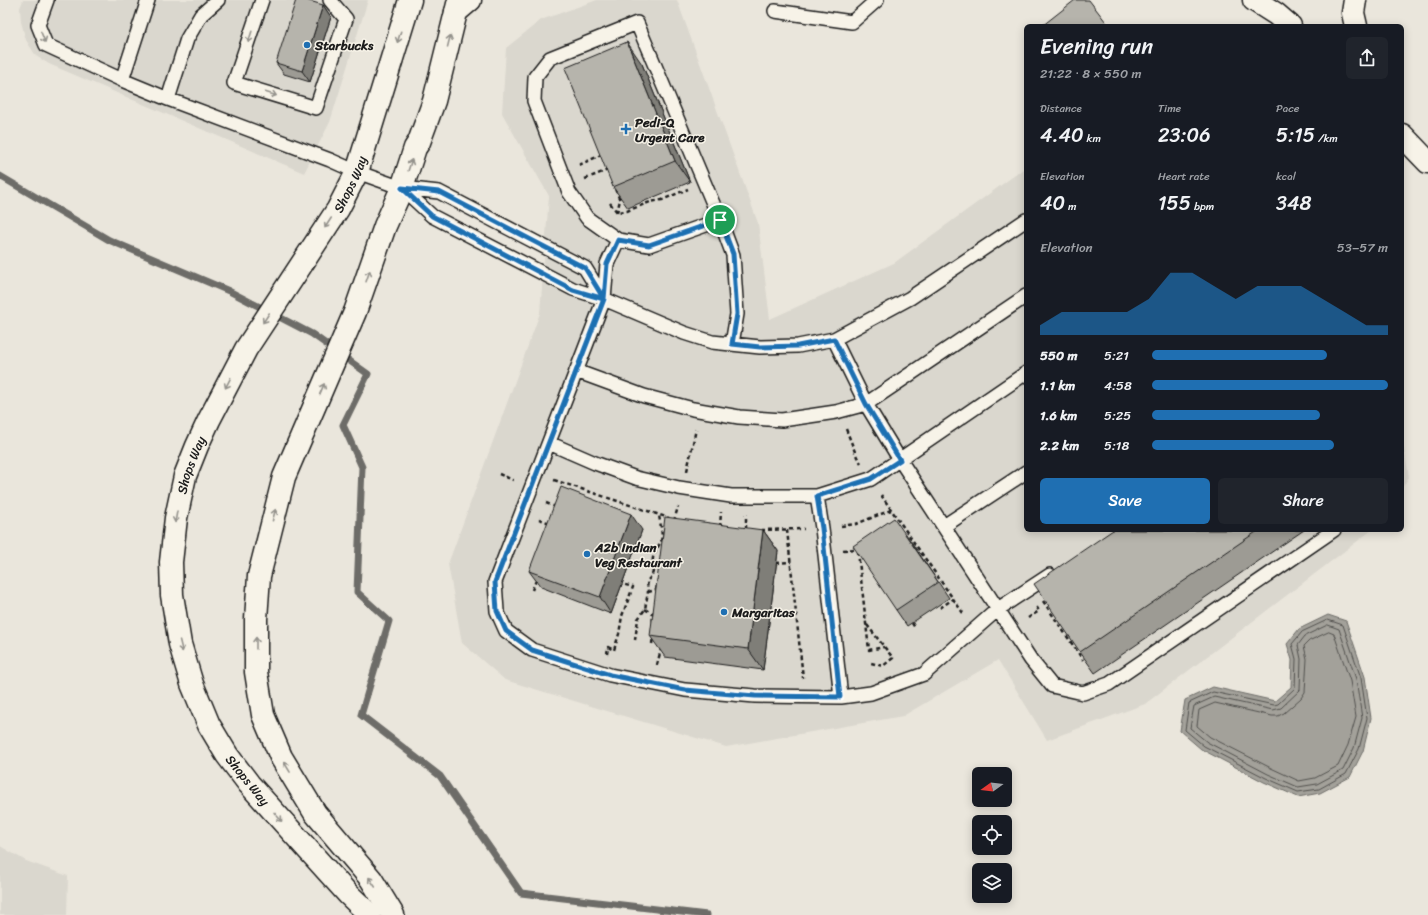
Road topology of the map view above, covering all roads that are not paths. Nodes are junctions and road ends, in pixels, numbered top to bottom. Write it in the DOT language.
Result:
graph roads {
  1 [pos="47,0"];
  2 [pos="148,0"];
  3 [pos="218,0"];
  4 [pos="262,0"];
  5 [pos="330,0"];
  6 [pos="410,0"];
  7 [pos="877,0"];
  8 [pos="1254,0"];
  9 [pos="1355,0"];
  10 [pos="462,4"];
  11 [pos="775,11"];
  12 [pos="1288,24"];
  13 [pos="1356,24"];
  14 [pos="122,80"];
  15 [pos="168,99"];
  16 [pos="1405,136"];
  17 [pos="1428,162"];
  18 [pos="357,172"];
  19 [pos="402,188"];
  20 [pos="720,220"];
  21 [pos="1024,221"];
  22 [pos="618,240"];
  23 [pos="1024,297"];
  24 [pos="604,299"];
  25 [pos="834,339"];
  26 [pos="732,344"];
  27 [pos="576,371"];
  28 [pos="1024,374"];
  29 [pos="866,404"];
  30 [pos="549,443"];
  31 [pos="900,460"];
  32 [pos="1024,473"];
  33 [pos="817,496"];
  34 [pos="944,526"];
  35 [pos="1331,532"];
  36 [pos="1058,570"];
  37 [pos="998,609"];
  38 [pos="840,697"];
  39 [pos="370,915"];
  40 [pos="393,915"];
  1 -- 14 [label="lane, one-way"];
  2 -- 14 [label="lane"];
  3 -- 15 [label="lane"];
  4 -- 5 [label="lane, one-way"];
  6 -- 18 [label="main road, Shops Way, one-way"];
  7 -- 11 [label="lane"];
  8 -- 12 [label="main road"];
  9 -- 13 [label="main road"];
  19 -- 10 [label="main road, one-way"];
  14 -- 15 [label="lane"];
  15 -- 18 [label="lane"];
  16 -- 17 [label="main road"];
  18 -- 19 [label="lane"];
  18 -- 39 [label="main road, Shops Way, one-way"];
  19 -- 24 [label="lane"];
  19 -- 24 [label="lane"];
  40 -- 19 [label="main road, one-way"];
  20 -- 22 [label="lane"];
  20 -- 22 [label="lane"];
  20 -- 26 [label="lane"];
  21 -- 25 [label="lane"];
  22 -- 24 [label="lane"];
  23 -- 29 [label="lane"];
  24 -- 26 [label="lane"];
  24 -- 27 [label="lane"];
  25 -- 26 [label="lane"];
  25 -- 29 [label="lane"];
  27 -- 29 [label="lane"];
  27 -- 30 [label="lane"];
  28 -- 31 [label="lane"];
  29 -- 31 [label="lane"];
  30 -- 33 [label="lane"];
  30 -- 38 [label="lane"];
  31 -- 33 [label="lane"];
  31 -- 34 [label="lane"];
  32 -- 34 [label="lane"];
  33 -- 38 [label="lane"];
  34 -- 37 [label="lane"];
  35 -- 37 [label="lane"];
  36 -- 37 [label="lane"];
  37 -- 38 [label="lane"];
}
